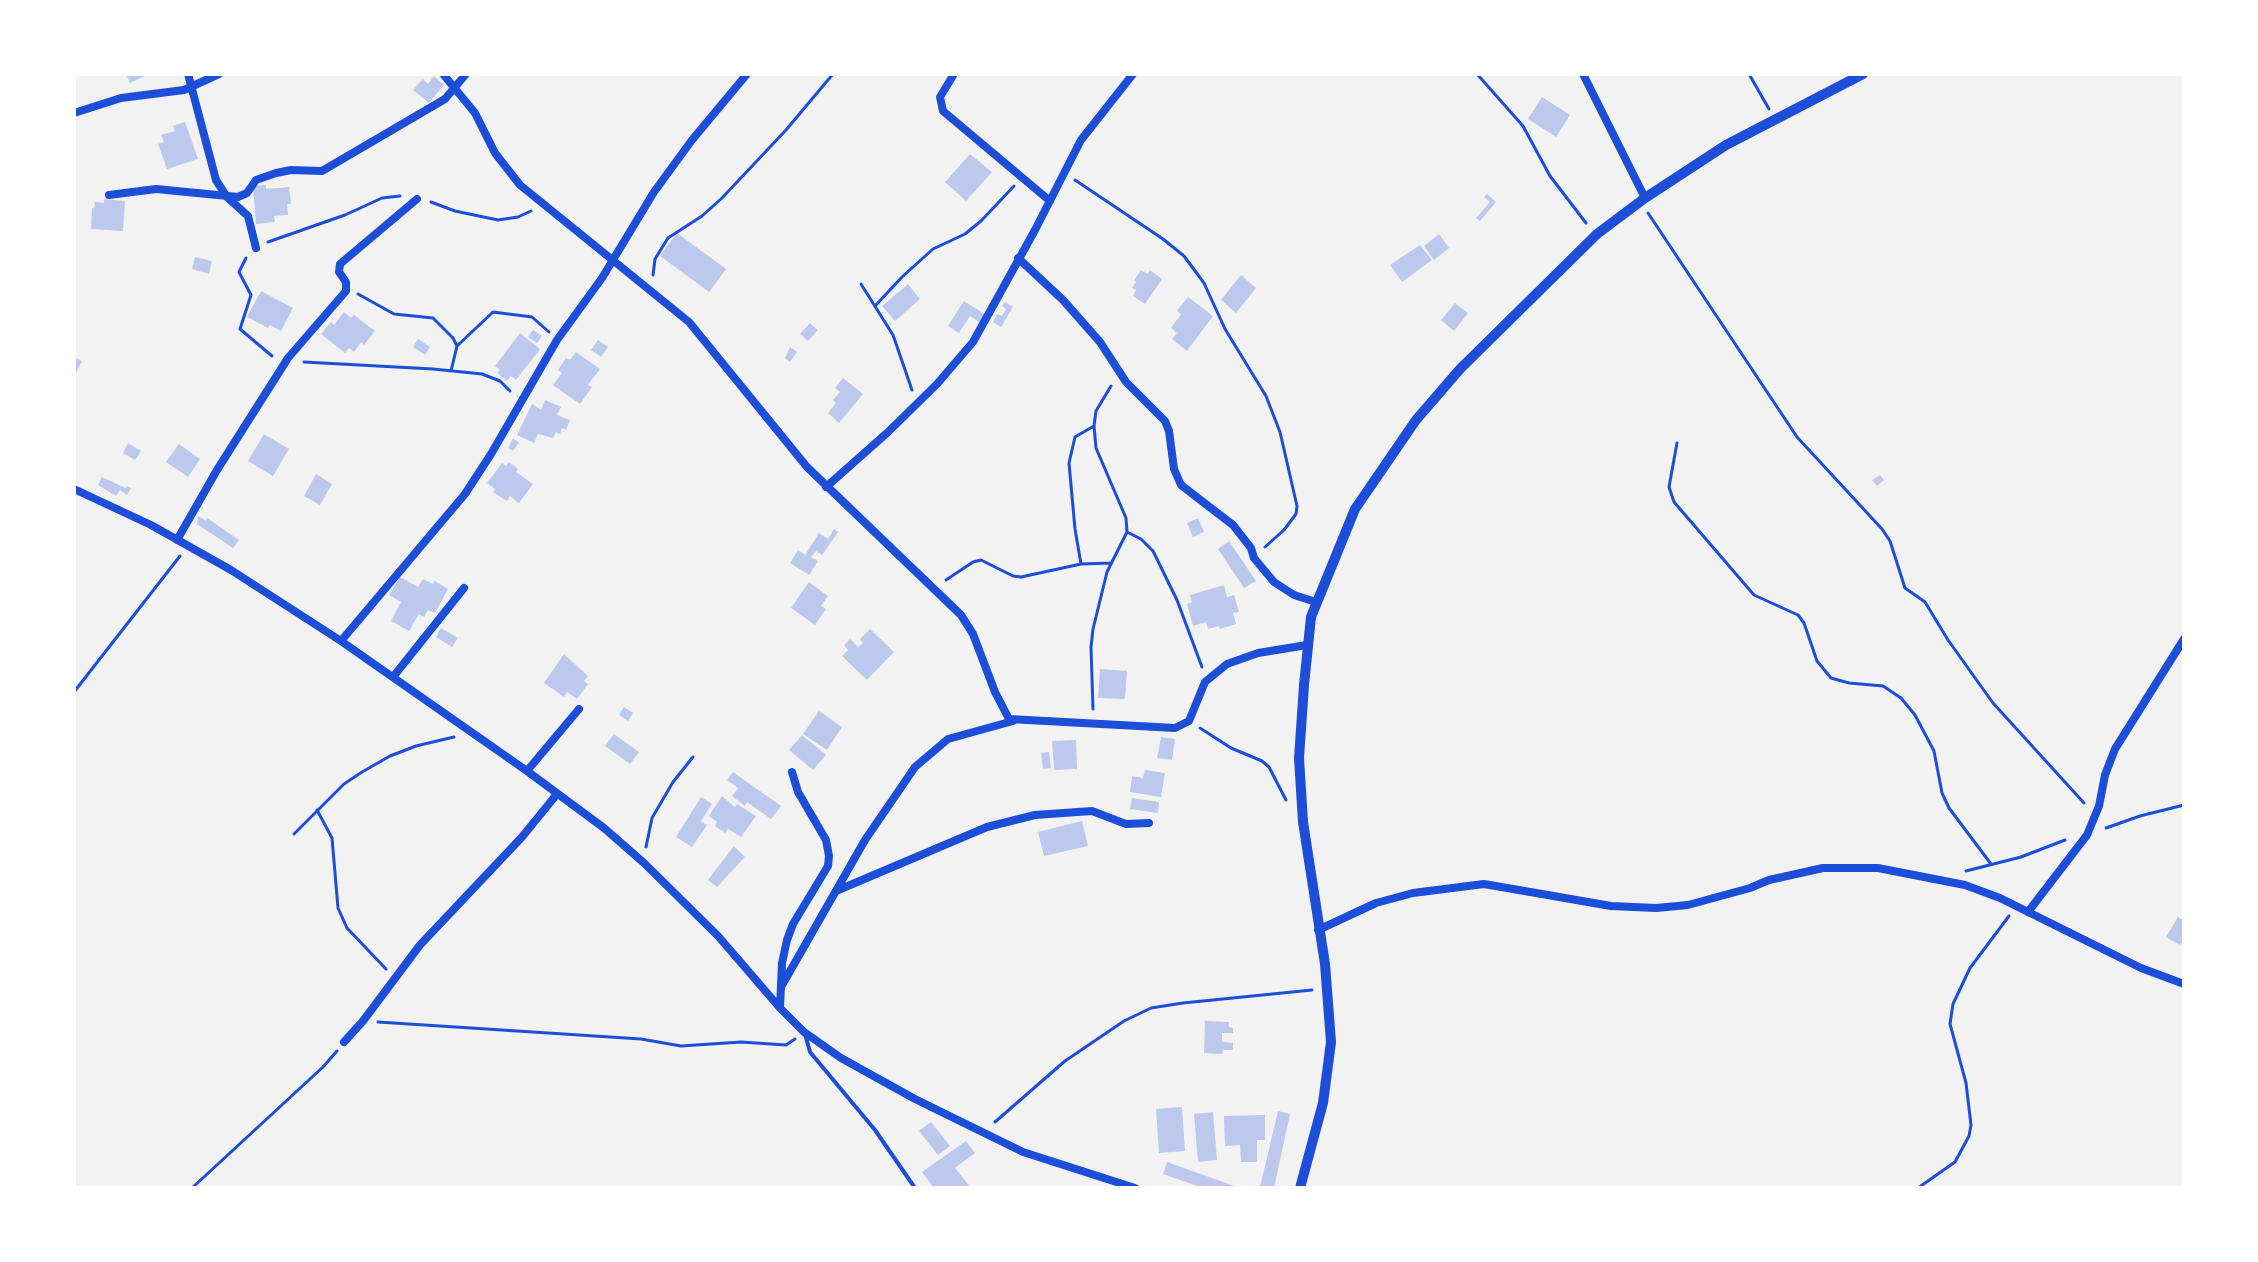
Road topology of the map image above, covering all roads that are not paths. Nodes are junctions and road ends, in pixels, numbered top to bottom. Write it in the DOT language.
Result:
graph roads {
  1 [pos="188,74"];
  2 [pos="219,74"];
  3 [pos="443,74"];
  4 [pos="466,74"];
  5 [pos="747,74"];
  6 [pos="954,74"];
  7 [pos="1133,74"];
  8 [pos="1583,74"];
  9 [pos="1863,74"];
  10 [pos="192,87"];
  11 [pos="456,88"];
  12 [pos="74,113"];
  13 [pos="109,195"];
  14 [pos="227,197"];
  15 [pos="417,199"];
  16 [pos="1643,199"];
  17 [pos="1050,201"];
  18 [pos="256,248"];
  19 [pos="1018,258"];
  20 [pos="612,260"];
  21 [pos="826,487"];
  22 [pos="74,489"];
  23 [pos="177,540"];
  24 [pos="464,588"];
  25 [pos="1316,602"];
  26 [pos="2184,639"];
  27 [pos="341,641"];
  28 [pos="1307,645"];
  29 [pos="393,677"];
  30 [pos="579,709"];
  31 [pos="1014,721"];
  32 [pos="527,771"];
  33 [pos="792,772"];
  34 [pos="557,794"];
  35 [pos="1149,823"];
  36 [pos="835,891"];
  37 [pos="2028,912"];
  38 [pos="1318,930"];
  39 [pos="2184,984"];
  40 [pos="781,987"];
  41 [pos="780,1008"];
  42 [pos="804,1032"];
  43 [pos="344,1042"];
  44 [pos="915,1188"];
  45 [pos="1135,1188"];
  46 [pos="1300,1188"];
  1 -- 10 [label="street"];
  2 -- 10 [label="street"];
  3 -- 11 [label="street"];
  4 -- 11 [label="street"];
  5 -- 20 [label="street"];
  6 -- 17 [label="street"];
  7 -- 17 [label="street"];
  8 -- 16 [label="street"];
  9 -- 16 [label="street"];
  10 -- 12 [label="street"];
  10 -- 14 [label="street"];
  11 -- 14 [label="street"];
  11 -- 20 [label="street"];
  13 -- 14 [label="street"];
  14 -- 18 [label="street"];
  15 -- 23 [label="street"];
  16 -- 25 [label="street"];
  17 -- 19 [label="street"];
  19 -- 21 [label="street"];
  19 -- 25 [label="street"];
  20 -- 21 [label="street"];
  20 -- 27 [label="street"];
  21 -- 31 [label="street"];
  22 -- 23 [label="street"];
  23 -- 27 [label="street"];
  24 -- 29 [label="street"];
  25 -- 28 [label="street"];
  26 -- 37 [label="street"];
  27 -- 29 [label="street"];
  28 -- 31 [label="street"];
  28 -- 38 [label="street"];
  29 -- 32 [label="street"];
  30 -- 32 [label="street"];
  31 -- 36 [label="street"];
  32 -- 34 [label="street"];
  33 -- 40 [label="street"];
  34 -- 41 [label="street"];
  34 -- 43 [label="street"];
  35 -- 36 [label="street"];
  36 -- 40 [label="street"];
  37 -- 38 [label="street"];
  37 -- 39 [label="street"];
  38 -- 46 [label="street"];
  40 -- 41 [label="street"];
  41 -- 42 [label="street"];
  42 -- 44 [label="lane"];
  42 -- 45 [label="street"];
}
